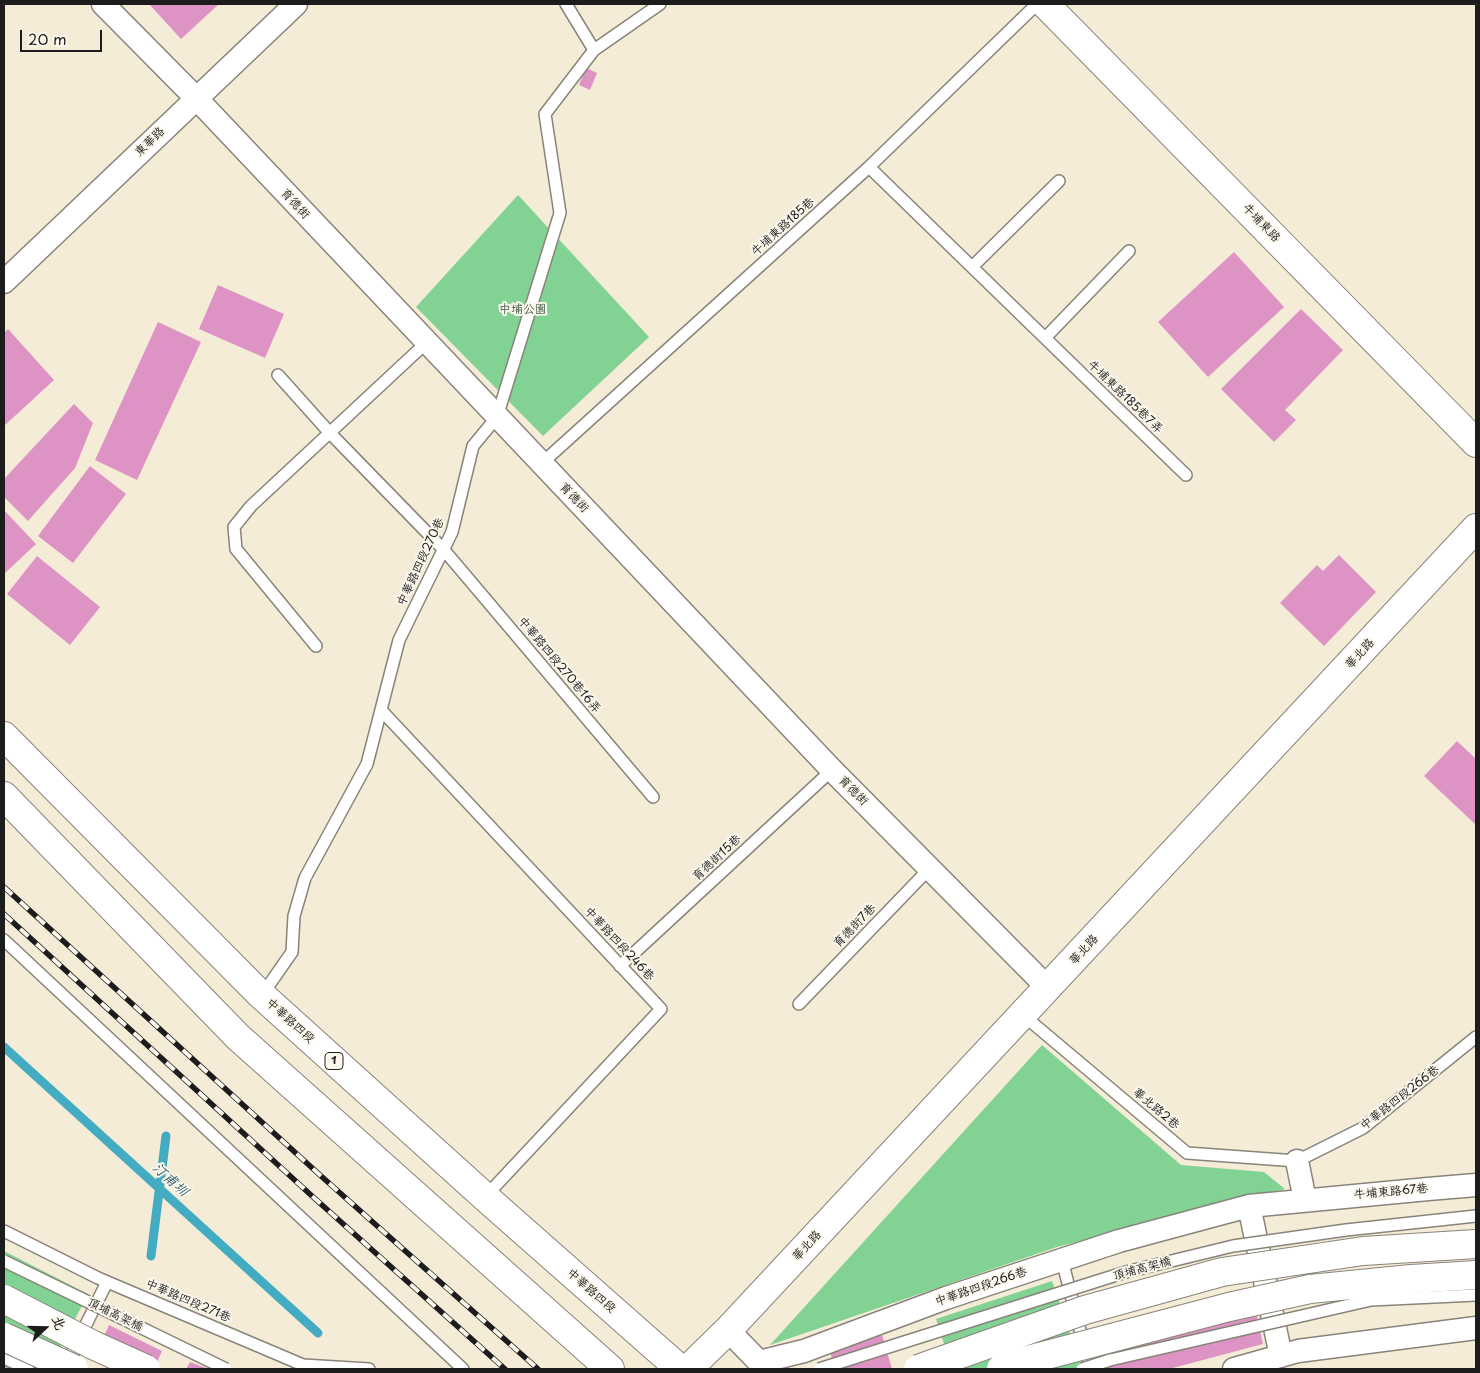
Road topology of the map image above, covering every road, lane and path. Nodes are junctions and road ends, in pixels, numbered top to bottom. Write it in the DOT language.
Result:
graph roads {
  1 [pos="103,4"];
  2 [pos="296,4"];
  3 [pos="566,4"];
  4 [pos="660,4"];
  5 [pos="1038,4"];
  6 [pos="1045,4"];
  7 [pos="594,50"];
  8 [pos="196,98"];
  9 [pos="869,167"];
  10 [pos="1059,181"];
  11 [pos="1128,251"];
  12 [pos="972,267"];
  13 [pos="4,282"];
  14 [pos="1045,338"];
  15 [pos="426,342"];
  16 [pos="278,375"];
  17 [pos="497,417"];
  18 [pos="329,432"];
  19 [pos="1476,443"];
  20 [pos="541,464"];
  21 [pos="1186,476"];
  22 [pos="1476,528"];
  23 [pos="444,550"];
  24 [pos="316,646"];
  25 [pos="381,710"];
  26 [pos="4,736"];
  27 [pos="832,770"];
  28 [pos="4,796"];
  29 [pos="653,797"];
  30 [pos="930,868"];
  31 [pos="4,940"];
  32 [pos="620,966"];
  33 [pos="1048,988"];
  34 [pos="262,995"];
  35 [pos="800,1004"];
  36 [pos="1023,1015"];
  37 [pos="1476,1037"];
  38 [pos="1297,1161"];
  39 [pos="1476,1186"];
  40 [pos="485,1197"];
  41 [pos="1305,1200"];
  42 [pos="1249,1206"];
  43 [pos="1476,1216"];
  44 [pos="4,1231"];
  45 [pos="1476,1244"];
  46 [pos="1062,1260"];
  47 [pos="4,1261"];
  48 [pos="1476,1275"];
  49 [pos="107,1282"];
  50 [pos="1476,1295"];
  51 [pos="4,1299"];
  52 [pos="1476,1328"];
  53 [pos="728,1330"];
  54 [pos="4,1337"];
  55 [pos="1281,1356"];
  56 [pos="4,1358"];
  57 [pos="28,1369"];
  58 [pos="64,1369"];
  59 [pos="74,1369"];
  60 [pos="146,1369"];
  61 [pos="226,1369"];
  62 [pos="369,1369"];
  63 [pos="463,1369"];
  64 [pos="610,1369"];
  65 [pos="680,1369"];
  66 [pos="688,1369"];
  67 [pos="819,1369"];
  68 [pos="918,1369"];
  69 [pos="1001,1369"];
  70 [pos="1082,1369"];
  71 [pos="1090,1369"];
  72 [pos="1234,1369"];
  1 -- 8 [label="street, 育德街"];
  2 -- 8 [label="street, 東華路"];
  3 -- 7 [label="lane"];
  4 -- 7 [label="lane, 中華路四段270巷"];
  5 -- 9 [label="lane, 牛埔東路185巷"];
  6 -- 19 [label="street, 牛埔東路"];
  7 -- 17 [label="lane, 中華路四段270巷"];
  8 -- 13 [label="street, 東華路"];
  8 -- 15 [label="street, 育德街"];
  9 -- 12 [label="lane, 牛埔東路185巷7弄"];
  9 -- 20 [label="lane, 牛埔東路185巷"];
  10 -- 12 [label="lane"];
  11 -- 14 [label="lane"];
  12 -- 14 [label="lane, 牛埔東路185巷7弄"];
  14 -- 21 [label="lane, 牛埔東路185巷7弄"];
  15 -- 17 [label="street, 育德街"];
  15 -- 18 [label="lane"];
  16 -- 18 [label="lane, 中華路四段270巷16弄"];
  17 -- 20 [label="street, 育德街"];
  17 -- 23 [label="lane, 中華路四段270巷"];
  18 -- 23 [label="lane, 中華路四段270巷16弄"];
  18 -- 24 [label="lane"];
  20 -- 27 [label="street, 育德街"];
  22 -- 33 [label="street, 華北路"];
  23 -- 25 [label="lane, 中華路四段270巷"];
  23 -- 29 [label="lane, 中華路四段270巷16弄"];
  25 -- 32 [label="lane, 中華路四段246巷"];
  25 -- 34 [label="lane, 中華路四段270巷"];
  26 -- 34 [label="street, 中華路四段 / 1"];
  27 -- 30 [label="street, 育德街"];
  27 -- 32 [label="lane, 育德街15巷"];
  28 -- 64 [label="street"];
  30 -- 33 [label="street, 育德街"];
  30 -- 35 [label="lane, 育德街7巷"];
  31 -- 63 [label="lane"];
  32 -- 40 [label="lane, 中華路四段246巷"];
  33 -- 36 [label="street, 華北路"];
  34 -- 40 [label="street, 中華路四段 / 1"];
  36 -- 38 [label="lane, 華北路2巷"];
  36 -- 53 [label="street, 華北路"];
  37 -- 38 [label="lane, 中華路四段266巷"];
  38 -- 41 [label="street"];
  39 -- 41 [label="street, 牛埔東路67巷"];
  40 -- 65 [label="street, 中華路四段 / 1"];
  41 -- 42 [label="street, 中華路四段266巷"];
  42 -- 46 [label="street, 中華路四段266巷"];
  42 -- 55 [label="street"];
  43 -- 67 [label="lane, 頂埔高架橋, bridge"];
  44 -- 49 [label="lane, 中華路四段271巷"];
  45 -- 68 [label="street, 頂埔高架橋, bridge"];
  46 -- 53 [label="street, 中華路四段266巷"];
  46 -- 71 [label="lane"];
  47 -- 61 [label="lane, 頂埔高架橋, bridge"];
  48 -- 69 [label="street, bridge"];
  49 -- 58 [label="lane"];
  49 -- 62 [label="lane, 中華路四段271巷"];
  50 -- 70 [label="lane, bridge"];
  51 -- 60 [label="street, bridge"];
  52 -- 55 [label="street"];
  53 -- 66 [label="street, 華北路"];
  54 -- 59 [label="street, bridge"];
  55 -- 72 [label="street"];
  56 -- 57 [label="lane"];
}
